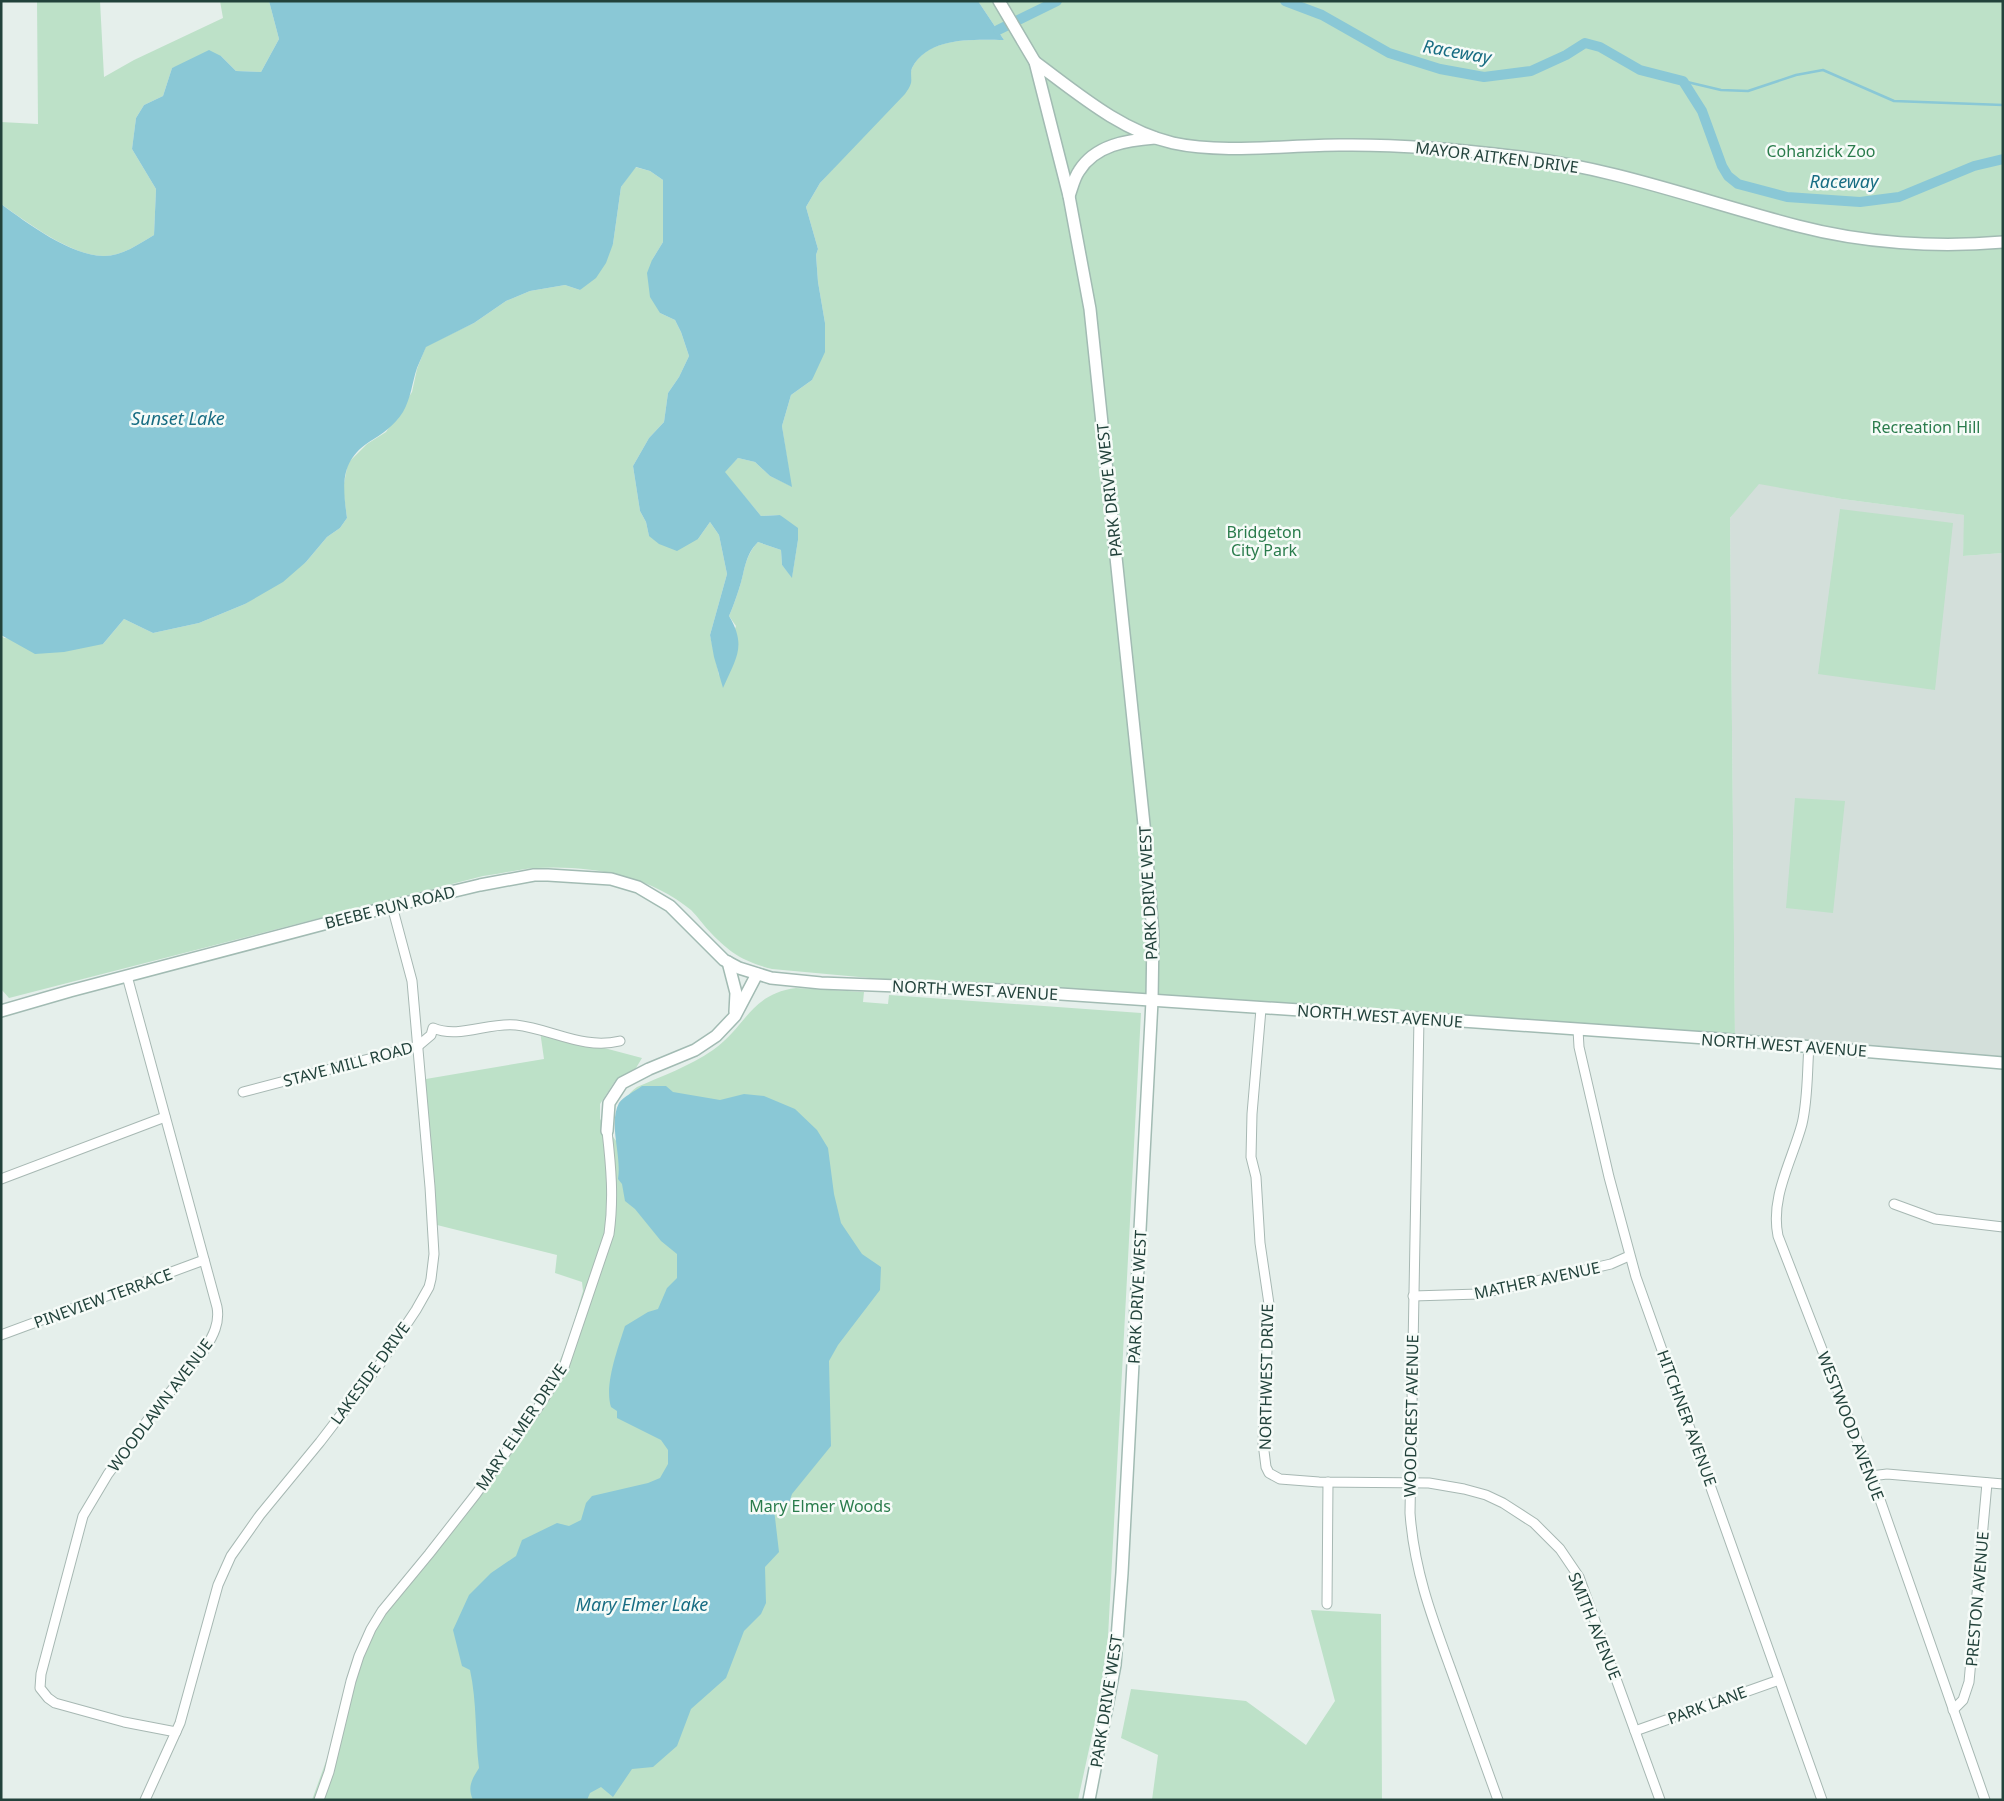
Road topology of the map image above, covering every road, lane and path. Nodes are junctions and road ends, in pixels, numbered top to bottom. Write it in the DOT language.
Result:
graph roads {
  1 [pos="999,1"];
  2 [pos="1035,62"];
  3 [pos="1156,138"];
  4 [pos="1069,196"];
  5 [pos="2003,242"];
  6 [pos="392,906"];
  7 [pos="728,962"];
  8 [pos="756,974"];
  9 [pos="127,976"];
  10 [pos="1152,1001"];
  11 [pos="1261,1009"];
  12 [pos="1,1011"];
  13 [pos="735,1016"];
  14 [pos="1419,1018"];
  15 [pos="1578,1030"];
  16 [pos="620,1041"];
  17 [pos="418,1046"];
  18 [pos="1809,1046"];
  19 [pos="2003,1063"];
  20 [pos="243,1092"];
  21 [pos="165,1117"];
  22 [pos="607,1131"];
  23 [pos="1,1179"];
  24 [pos="1894,1204"];
  25 [pos="2003,1226"];
  26 [pos="1629,1256"];
  27 [pos="204,1260"];
  28 [pos="1414,1296"];
  29 [pos="1,1335"];
  30 [pos="1871,1476"];
  31 [pos="1328,1482"];
  32 [pos="1987,1482"];
  33 [pos="1410,1483"];
  34 [pos="2003,1484"];
  35 [pos="1326,1604"];
  36 [pos="1779,1680"];
  37 [pos="1953,1710"];
  38 [pos="1635,1731"];
  39 [pos="176,1732"];
  40 [pos="145,1800"];
  41 [pos="319,1800"];
  42 [pos="1089,1800"];
  43 [pos="1498,1800"];
  44 [pos="1660,1800"];
  45 [pos="1822,1800"];
  46 [pos="1986,1800"];
  1 -- 2 [label="street, PARK DRIVE WEST"];
  2 -- 3 [label="street, MAYOR AITKEN DRIVE"];
  2 -- 4 [label="street, PARK DRIVE WEST"];
  3 -- 4 [label="street"];
  3 -- 5 [label="street, MAYOR AITKEN DRIVE"];
  4 -- 10 [label="street, PARK DRIVE WEST"];
  6 -- 7 [label="street, BEEBE RUN ROAD"];
  6 -- 9 [label="street, BEEBE RUN ROAD"];
  6 -- 17 [label="street, LAKESIDE DRIVE"];
  7 -- 8 [label="street, BEEBE RUN ROAD"];
  7 -- 13 [label="street"];
  8 -- 10 [label="street, NORTH WEST AVENUE"];
  8 -- 13 [label="street, MARY ELMER DRIVE"];
  9 -- 12 [label="street, BEEBE RUN ROAD"];
  9 -- 21 [label="street, WOODLAWN AVENUE"];
  10 -- 11 [label="street, NORTH WEST AVENUE"];
  10 -- 42 [label="street, PARK DRIVE WEST"];
  11 -- 14 [label="street, NORTH WEST AVENUE"];
  11 -- 31 [label="street, NORTHWEST DRIVE"];
  13 -- 22 [label="street, MARY ELMER DRIVE"];
  14 -- 15 [label="street, NORTH WEST AVENUE"];
  14 -- 28 [label="street, WOODCREST AVENUE"];
  15 -- 18 [label="street, NORTH WEST AVENUE"];
  15 -- 26 [label="street, HITCHNER AVENUE"];
  16 -- 17 [label="street, STAVE MILL ROAD"];
  17 -- 20 [label="street, STAVE MILL ROAD"];
  17 -- 39 [label="street, LAKESIDE DRIVE"];
  18 -- 19 [label="street, NORTH WEST AVENUE"];
  18 -- 30 [label="street, WESTWOOD AVENUE"];
  21 -- 23 [label="street"];
  21 -- 27 [label="street, WOODLAWN AVENUE"];
  22 -- 41 [label="street, MARY ELMER DRIVE"];
  24 -- 25 [label="street"];
  26 -- 28 [label="street, MATHER AVENUE"];
  26 -- 36 [label="street, HITCHNER AVENUE"];
  27 -- 29 [label="street, PINEVIEW TERRACE"];
  27 -- 39 [label="street, WOODLAWN AVENUE"];
  28 -- 33 [label="street, WOODCREST AVENUE"];
  30 -- 32 [label="street"];
  30 -- 37 [label="street, WESTWOOD AVENUE"];
  31 -- 33 [label="street, SMITH AVENUE"];
  31 -- 35 [label="street"];
  32 -- 34 [label="street"];
  32 -- 37 [label="street, PRESTON AVENUE"];
  33 -- 38 [label="street, SMITH AVENUE"];
  33 -- 43 [label="street, WOODCREST AVENUE"];
  36 -- 38 [label="street, PARK LANE"];
  36 -- 45 [label="street, HITCHNER AVENUE"];
  37 -- 46 [label="street, WESTWOOD AVENUE"];
  38 -- 44 [label="street, SMITH AVENUE"];
  39 -- 40 [label="street, LAKESIDE DRIVE"];
}
